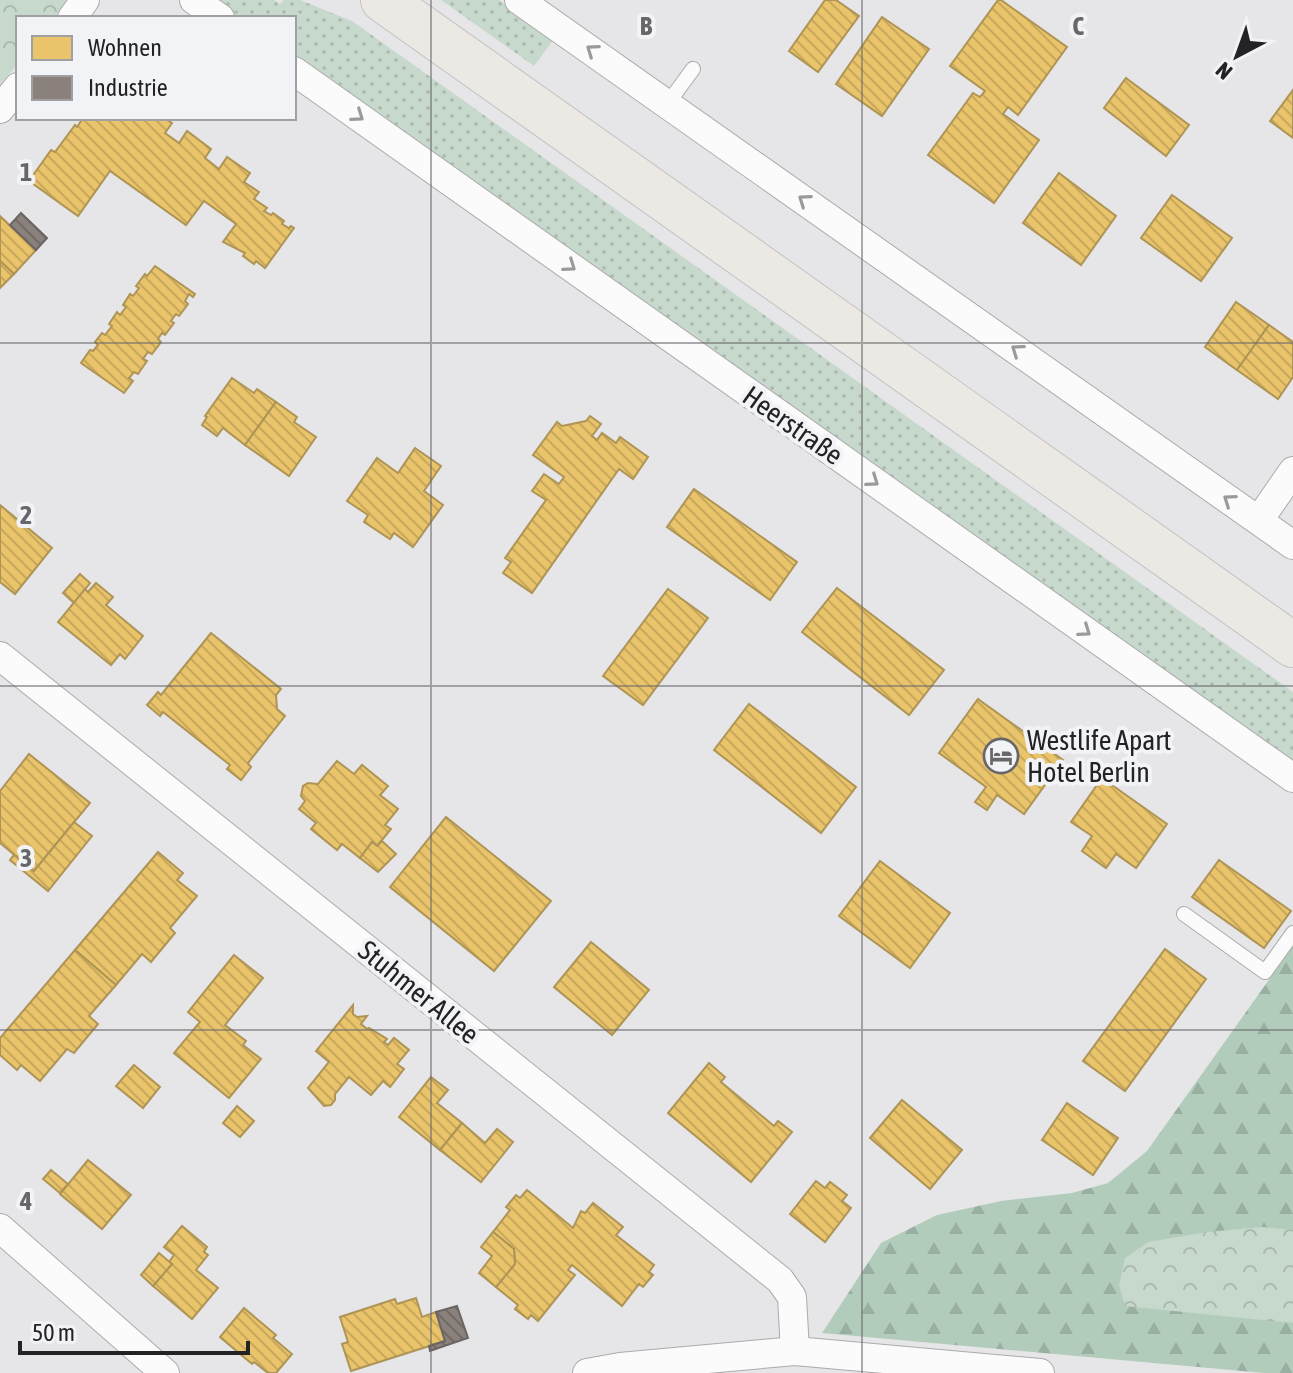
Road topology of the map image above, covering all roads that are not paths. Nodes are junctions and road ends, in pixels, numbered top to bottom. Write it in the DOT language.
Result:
graph roads {
  1 [pos="194,0"];
  2 [pos="383,0"];
  3 [pos="519,0"];
  4 [pos="217,16"];
  5 [pos="693,69"];
  6 [pos="296,72"];
  7 [pos="16,89"];
  8 [pos="668,103"];
  9 [pos="0,109"];
  10 [pos="1293,471"];
  11 [pos="1259,520"];
  12 [pos="1293,545"];
  13 [pos="1293,645"];
  14 [pos="0,656"];
  15 [pos="1293,778"];
  16 [pos="1184,914"];
  17 [pos="1293,933"];
  18 [pos="0,1228"];
  19 [pos="795,1351"];
  20 [pos="165,1373"];
  21 [pos="587,1373"];
  22 [pos="1040,1373"];
  1 -- 4 [label="street"];
  2 -- 13 [label="main road"];
  8 -- 3 [label="street, one-way"];
  5 -- 8 [label="lane"];
  6 -- 15 [label="street, Heerstraße, one-way"];
  7 -- 9 [label="street"];
  11 -- 8 [label="street, one-way"];
  10 -- 11 [label="street"];
  11 -- 12 [label="street"];
  14 -- 19 [label="street, Stuhmer Allee"];
  16 -- 17 [label="lane"];
  18 -- 20 [label="street"];
  19 -- 21 [label="street"];
  19 -- 22 [label="street"];
}
